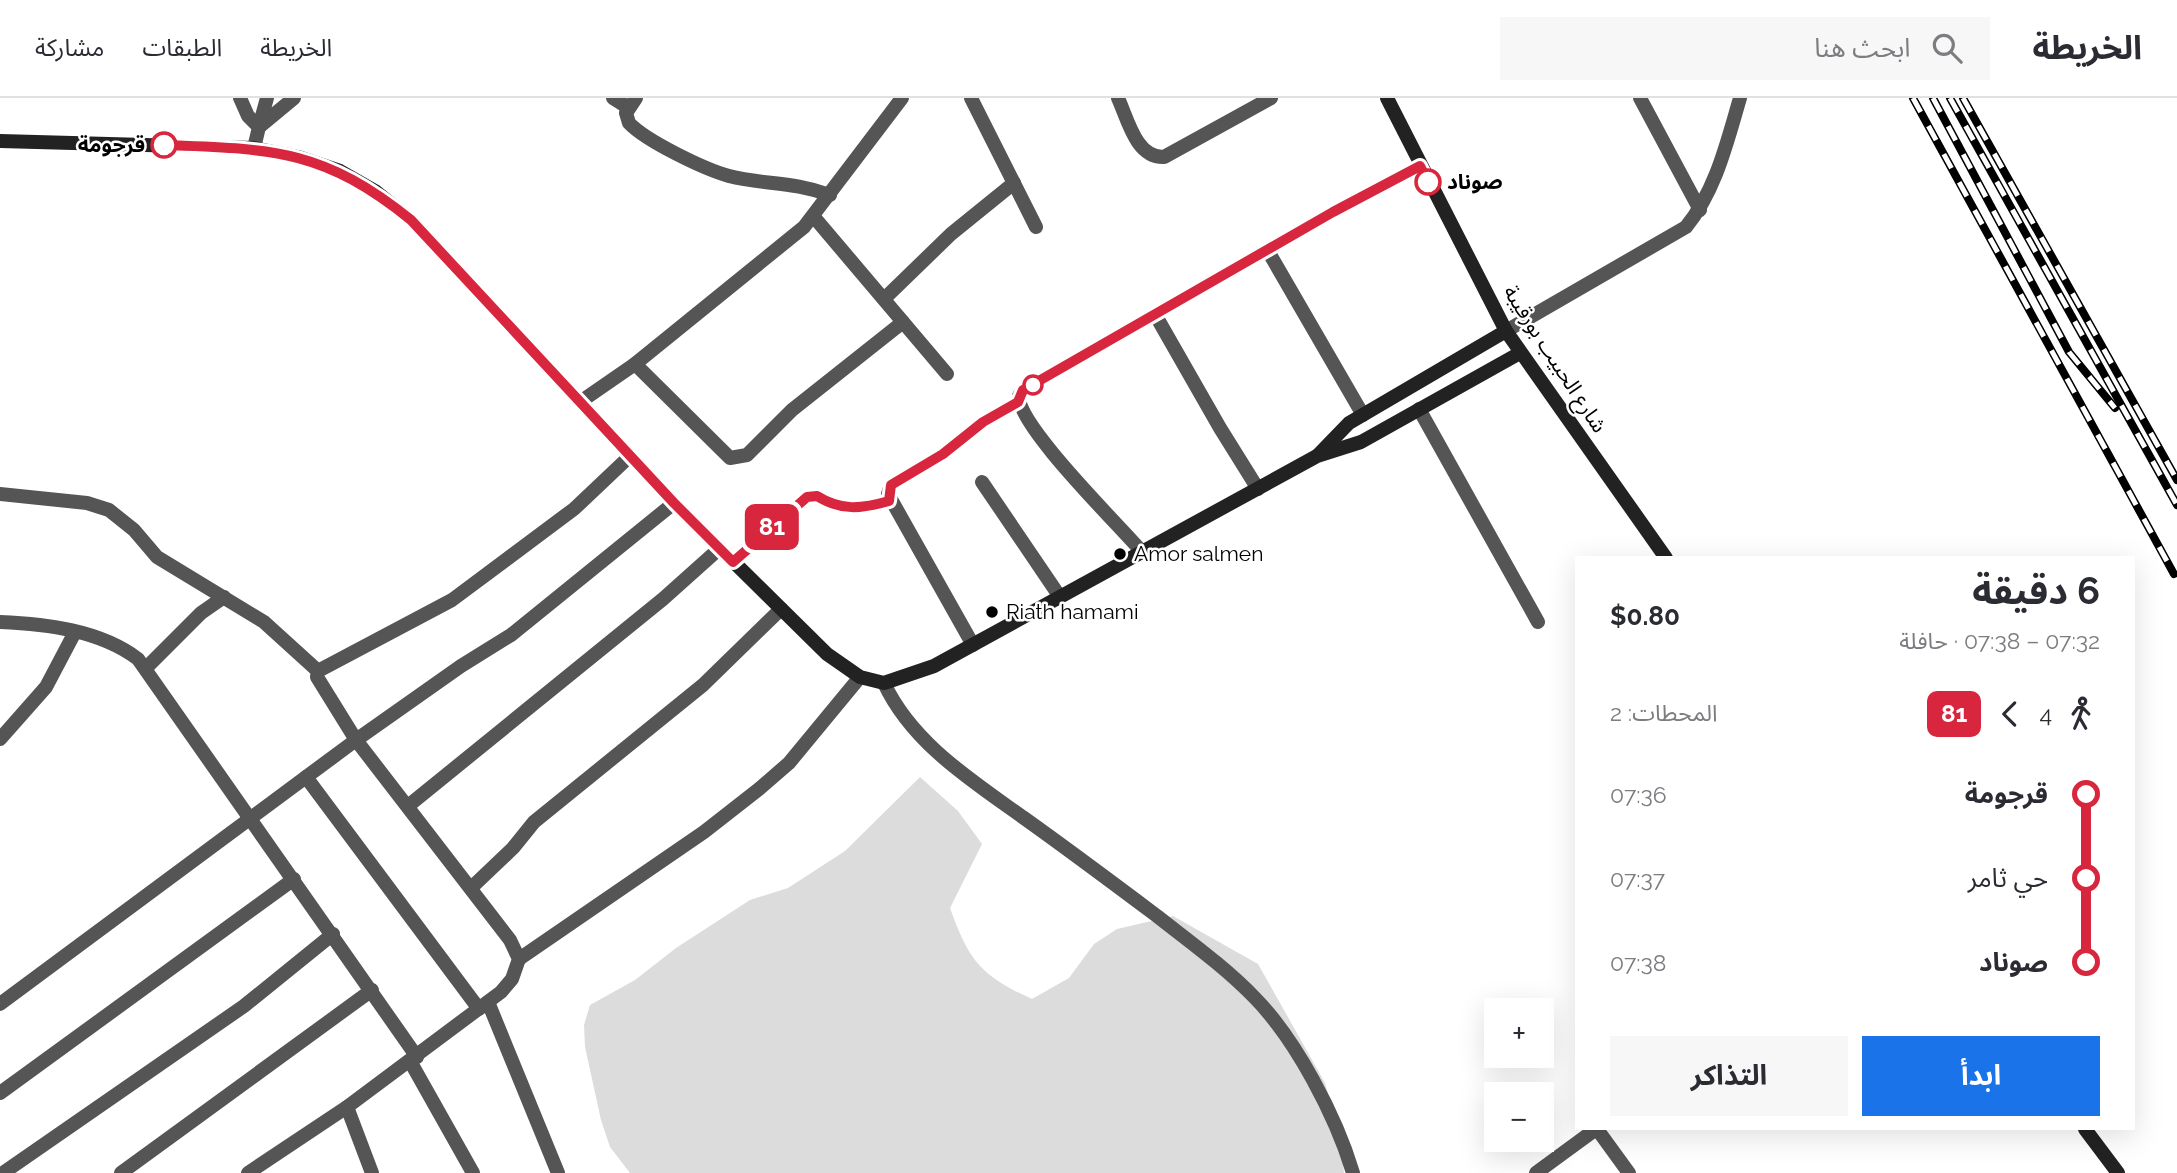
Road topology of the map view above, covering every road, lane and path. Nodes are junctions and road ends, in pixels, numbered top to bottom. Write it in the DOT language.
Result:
graph roads {
  1 [pos="240,98"];
  2 [pos="267,98"];
  3 [pos="295,98"];
  4 [pos="613,98"];
  5 [pos="902,98"];
  6 [pos="971,98"];
  7 [pos="1118,98"];
  8 [pos="1271,98"];
  9 [pos="1387,98"];
  10 [pos="1640,98"];
  11 [pos="1740,98"];
  12 [pos="632,103"];
  13 [pos="259,127"];
  14 [pos="0,141"];
  15 [pos="254,148"];
  16 [pos="1420,166"];
  17 [pos="1014,183"];
  18 [pos="830,195"];
  19 [pos="1700,210"];
  20 [pos="814,217"];
  21 [pos="1037,227"];
  22 [pos="1268,251"];
  23 [pos="884,299"];
  24 [pos="1156,316"];
  25 [pos="903,322"];
  26 [pos="1506,331"];
  27 [pos="1520,353"];
  28 [pos="635,364"];
  29 [pos="947,374"];
  30 [pos="580,402"];
  31 [pos="1018,402"];
  32 [pos="1419,409"];
  33 [pos="1363,415"];
  34 [pos="630,456"];
  35 [pos="1317,456"];
  36 [pos="982,482"];
  37 [pos="1258,489"];
  38 [pos="0,494"];
  39 [pos="889,501"];
  40 [pos="674,503"];
  41 [pos="720,548"];
  42 [pos="1142,552"];
  43 [pos="1665,556"];
  44 [pos="733,562"];
  45 [pos="224,597"];
  46 [pos="1060,597"];
  47 [pos="780,608"];
  48 [pos="0,622"];
  49 [pos="1538,622"];
  50 [pos="75,632"];
  51 [pos="973,645"];
  52 [pos="146,668"];
  53 [pos="318,671"];
  54 [pos="860,677"];
  55 [pos="884,682"];
  56 [pos="0,739"];
  57 [pos="356,740"];
  58 [pos="306,778"];
  59 [pos="408,806"];
  60 [pos="251,819"];
  61 [pos="294,878"];
  62 [pos="471,888"];
  63 [pos="333,934"];
  64 [pos="519,959"];
  65 [pos="372,990"];
  66 [pos="0,1004"];
  67 [pos="483,1006"];
  68 [pos="413,1059"];
  69 [pos="0,1093"];
  70 [pos="347,1107"];
  71 [pos="1596,1130"];
  72 [pos="1598,1130"];
  73 [pos="2086,1130"];
  74 [pos="1,1172"];
  75 [pos="121,1173"];
  76 [pos="248,1173"];
  77 [pos="372,1173"];
  78 [pos="473,1173"];
  79 [pos="558,1173"];
  80 [pos="1353,1173"];
  81 [pos="1536,1173"];
  82 [pos="1629,1173"];
  83 [pos="2118,1173"];
  1 -- 13 [label="street"];
  2 -- 13 [label="street"];
  3 -- 13 [label="street"];
  4 -- 12 [label="street"];
  5 -- 18 [label="street"];
  6 -- 17 [label="street"];
  7 -- 8 [label="street"];
  9 -- 16 [label="main road, شارع الحبيب بورقيبة"];
  10 -- 19 [label="street"];
  11 -- 19 [label="street"];
  12 -- 18 [label="street"];
  13 -- 15 [label="street"];
  14 -- 15 [label="main road"];
  15 -- 30 [label="main road"];
  16 -- 22 [label="street"];
  16 -- 26 [label="main road, شارع الحبيب بورقيبة"];
  17 -- 21 [label="street"];
  17 -- 23 [label="street"];
  18 -- 20 [label="street"];
  19 -- 26 [label="street"];
  20 -- 23 [label="street"];
  20 -- 28 [label="street"];
  22 -- 24 [label="street"];
  22 -- 33 [label="street"];
  23 -- 25 [label="street"];
  24 -- 31 [label="street"];
  24 -- 37 [label="street"];
  25 -- 28 [label="street"];
  25 -- 29 [label="street"];
  26 -- 27 [label="main road, شارع الحبيب بورقيبة"];
  26 -- 33 [label="main road"];
  27 -- 32 [label="main road"];
  27 -- 43 [label="main road, شارع الحبيب بورقيبة"];
  28 -- 30 [label="street"];
  30 -- 34 [label="main road"];
  31 -- 39 [label="street"];
  31 -- 42 [label="street"];
  32 -- 35 [label="main road"];
  32 -- 49 [label="street"];
  33 -- 35 [label="main road"];
  34 -- 40 [label="main road"];
  34 -- 53 [label="street"];
  35 -- 37 [label="main road"];
  36 -- 46 [label="street"];
  37 -- 42 [label="main road"];
  38 -- 45 [label="street"];
  39 -- 44 [label="street"];
  39 -- 51 [label="street"];
  40 -- 41 [label="main road"];
  40 -- 57 [label="street"];
  41 -- 44 [label="main road"];
  41 -- 59 [label="street"];
  42 -- 46 [label="main road"];
  44 -- 47 [label="main road"];
  45 -- 52 [label="street"];
  45 -- 53 [label="street"];
  46 -- 51 [label="main road"];
  47 -- 54 [label="main road"];
  47 -- 62 [label="street"];
  48 -- 50 [label="street"];
  50 -- 52 [label="street"];
  50 -- 56 [label="street"];
  51 -- 55 [label="main road"];
  52 -- 60 [label="street"];
  53 -- 57 [label="street"];
  54 -- 55 [label="main road"];
  54 -- 64 [label="street"];
  55 -- 80 [label="street"];
  57 -- 58 [label="street"];
  57 -- 59 [label="street"];
  58 -- 60 [label="street"];
  58 -- 67 [label="street"];
  59 -- 62 [label="street"];
  60 -- 61 [label="street"];
  60 -- 66 [label="street"];
  61 -- 63 [label="street"];
  61 -- 69 [label="street"];
  62 -- 64 [label="street"];
  63 -- 65 [label="street"];
  63 -- 74 [label="street"];
  64 -- 67 [label="street"];
  65 -- 68 [label="street"];
  65 -- 75 [label="street"];
  67 -- 68 [label="street"];
  67 -- 79 [label="street"];
  68 -- 70 [label="street"];
  68 -- 78 [label="street"];
  70 -- 76 [label="street"];
  70 -- 77 [label="street"];
  71 -- 81 [label="street"];
  72 -- 82 [label="street"];
  73 -- 83 [label="main road"];
}
